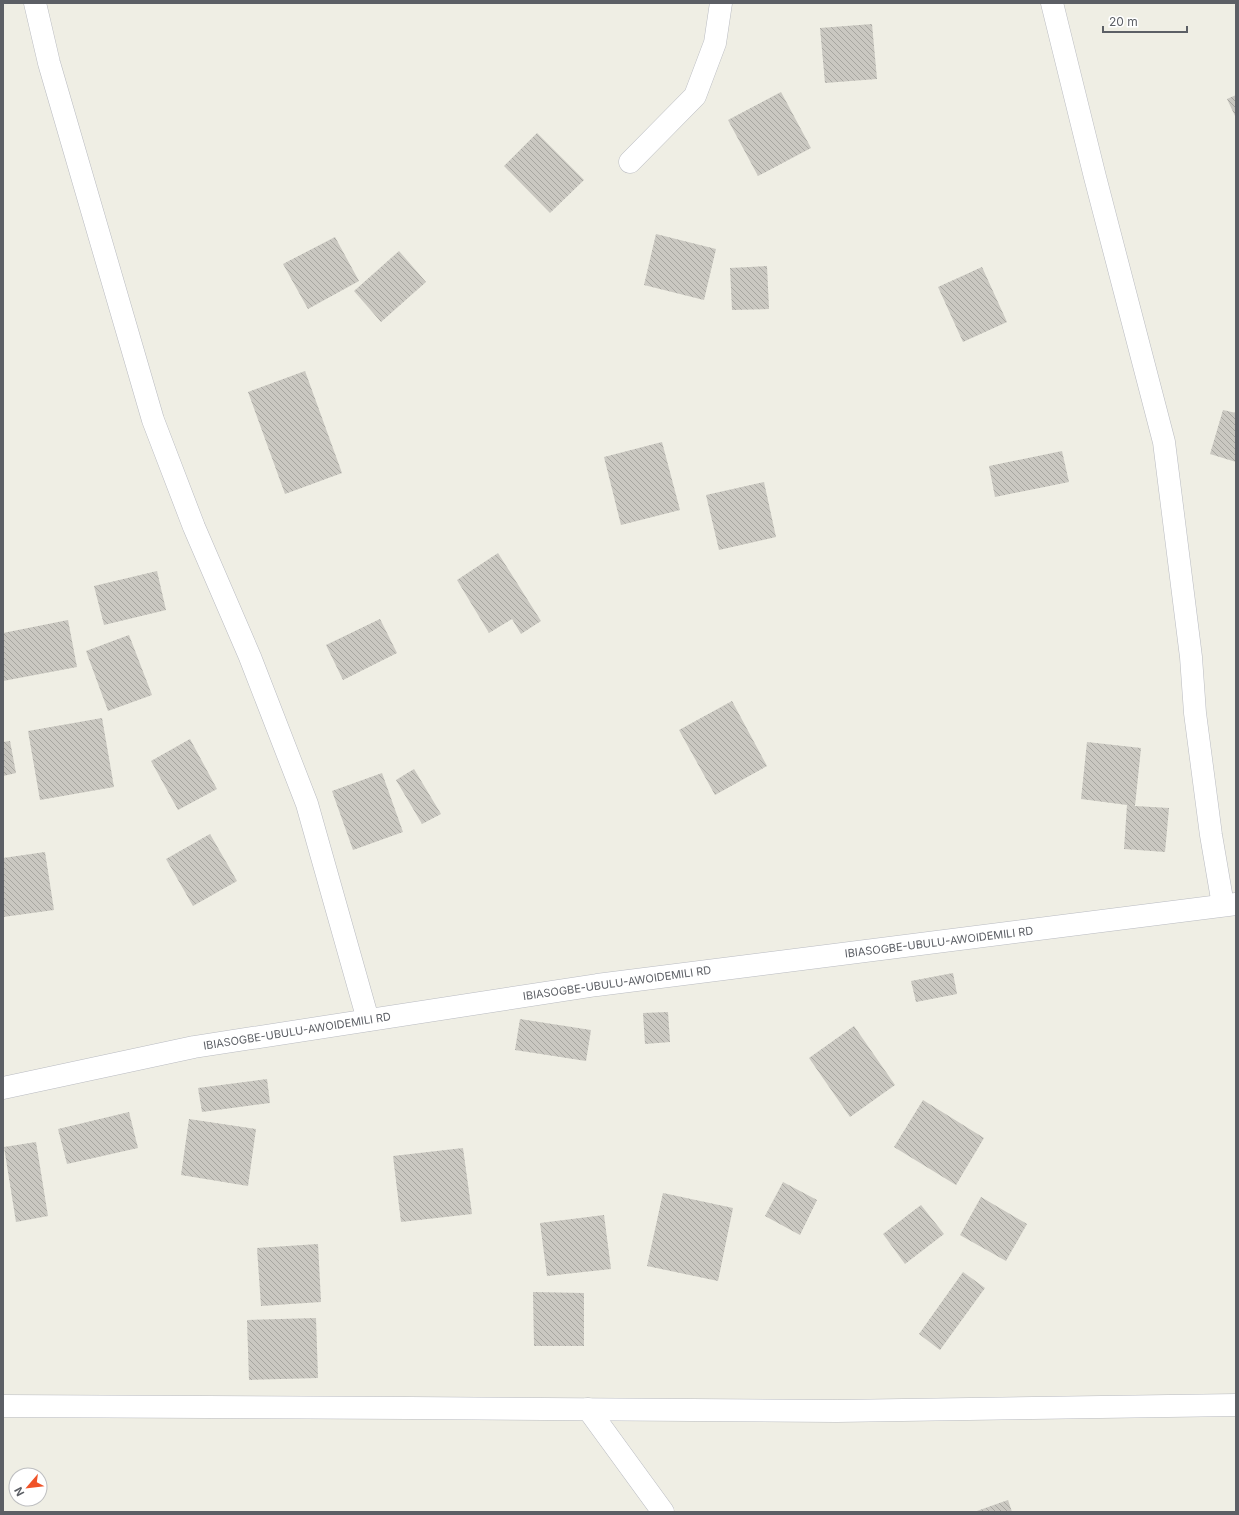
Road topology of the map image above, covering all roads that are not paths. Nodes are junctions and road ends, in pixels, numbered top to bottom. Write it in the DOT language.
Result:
graph roads {
  1 [pos="35,3"];
  2 [pos="721,3"];
  3 [pos="1052,3"];
  4 [pos="630,162"];
  5 [pos="1230,904"];
  6 [pos="368,1020"];
  7 [pos="3,1088"];
  8 [pos="1236,1404"];
  9 [pos="3,1406"];
  10 [pos="588,1409"];
  11 [pos="663,1512"];
  1 -- 6 [label="street"];
  2 -- 4 [label="street"];
  3 -- 5 [label="street"];
  5 -- 6 [label="street, IBIASOGBE-UBULU-AWOIDEMILI RD"];
  6 -- 7 [label="street, IBIASOGBE-UBULU-AWOIDEMILI RD"];
  8 -- 10 [label="street"];
  9 -- 10 [label="street"];
  10 -- 11 [label="street"];
}
